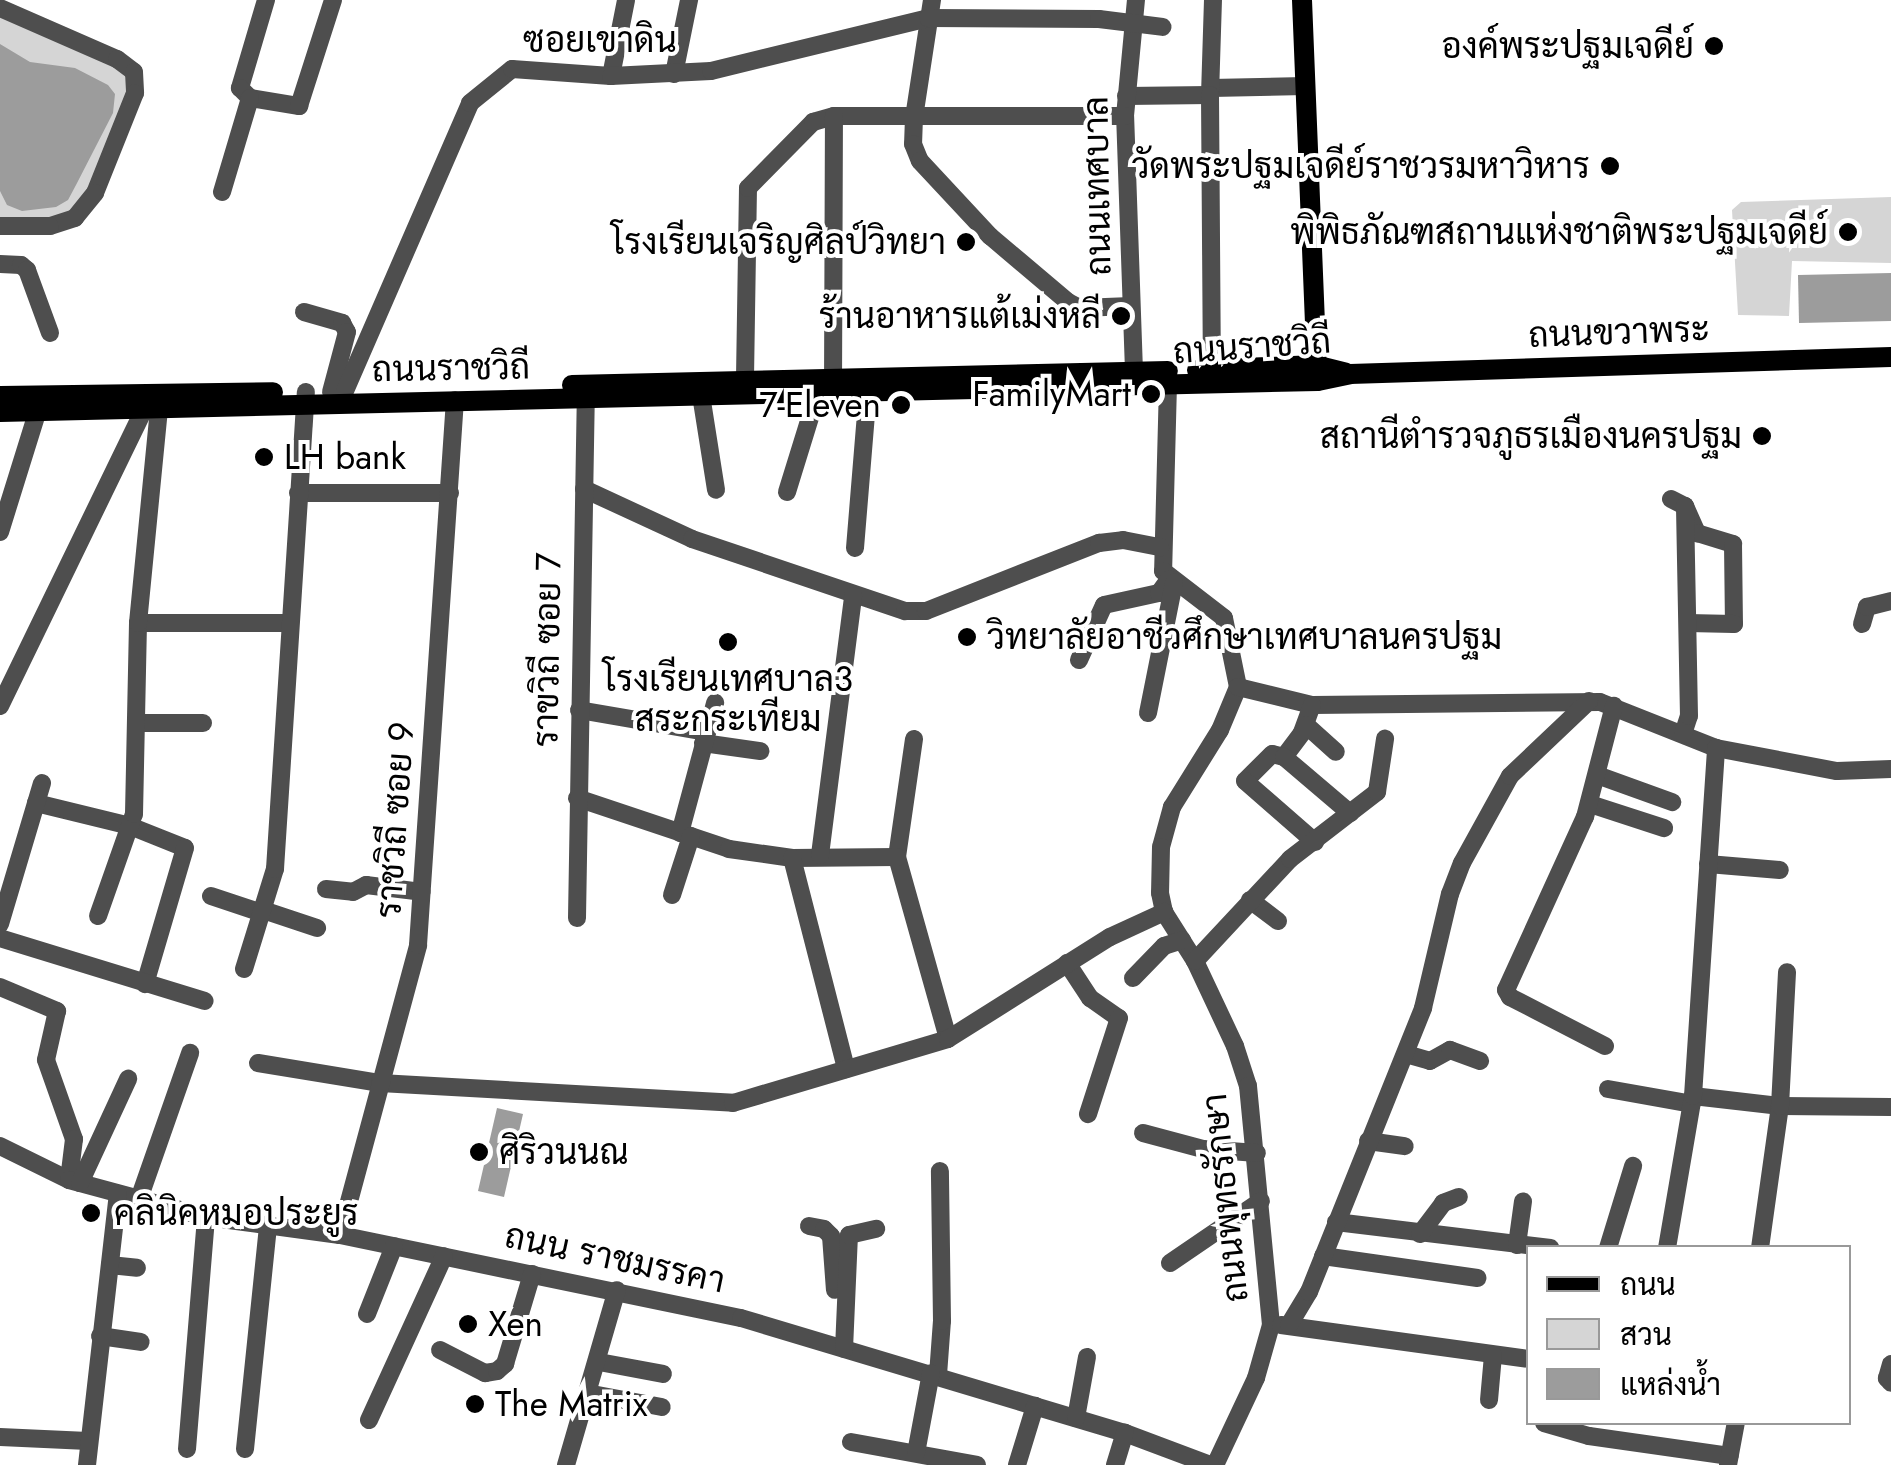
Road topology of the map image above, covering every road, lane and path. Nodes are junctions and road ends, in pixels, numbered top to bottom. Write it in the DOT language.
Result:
graph roads {
  1 [pos="266,0"];
  2 [pos="332,0"];
  3 [pos="626,0"];
  4 [pos="689,0"];
  5 [pos="1136,0"];
  6 [pos="1213,0"];
  7 [pos="1302,0"];
  8 [pos="0,8"];
  9 [pos="930,9"];
  10 [pos="1040,10"];
  11 [pos="1133,23"];
  12 [pos="1163,27"];
  13 [pos="674,74"];
  14 [pos="611,76"];
  15 [pos="1306,86"];
  16 [pos="1210,91"];
  17 [pos="1126,96"];
  18 [pos="250,98"];
  19 [pos="834,116"];
  20 [pos="1125,116"];
  21 [pos="914,117"];
  22 [pos="222,192"];
  23 [pos="0,226"];
  24 [pos="0,264"];
  25 [pos="1131,306"];
  26 [pos="304,312"];
  27 [pos="50,332"];
  28 [pos="1891,357"];
  29 [pos="1212,369"];
  30 [pos="1134,371"];
  31 [pos="1316,373"];
  32 [pos="1350,374"];
  33 [pos="745,378"];
  34 [pos="869,383"];
  35 [pos="1168,384"];
  36 [pos="828,387"];
  37 [pos="586,390"];
  38 [pos="338,392"];
  39 [pos="701,394"];
  40 [pos="0,396"];
  41 [pos="306,398"];
  42 [pos="455,400"];
  43 [pos="152,409"];
  44 [pos="38,410"];
  45 [pos="0,412"];
  46 [pos="584,488"];
  47 [pos="716,490"];
  48 [pos="787,492"];
  49 [pos="298,493"];
  50 [pos="450,493"];
  51 [pos="0,532"];
  52 [pos="1160,547"];
  53 [pos="855,548"];
  54 [pos="1172,581"];
  55 [pos="854,596"];
  56 [pos="1891,601"];
  57 [pos="290,623"];
  58 [pos="1688,623"];
  59 [pos="138,624"];
  60 [pos="1862,624"];
  61 [pos="1079,660"];
  62 [pos="1238,687"];
  63 [pos="1588,701"];
  64 [pos="714,704"];
  65 [pos="1312,705"];
  66 [pos="0,706"];
  67 [pos="1614,706"];
  68 [pos="578,710"];
  69 [pos="1148,713"];
  70 [pos="136,723"];
  71 [pos="203,723"];
  72 [pos="1306,725"];
  73 [pos="1683,734"];
  74 [pos="705,737"];
  75 [pos="914,739"];
  76 [pos="1385,739"];
  77 [pos="1716,748"];
  78 [pos="760,752"];
  79 [pos="1336,752"];
  80 [pos="1284,756"];
  81 [pos="1891,769"];
  82 [pos="1597,776"];
  83 [pos="42,783"];
  84 [pos="576,798"];
  85 [pos="1672,802"];
  86 [pos="36,803"];
  87 [pos="1590,804"];
  88 [pos="1350,813"];
  89 [pos="130,826"];
  90 [pos="1664,828"];
  91 [pos="685,834"];
  92 [pos="1315,842"];
  93 [pos="820,855"];
  94 [pos="897,857"];
  95 [pos="792,858"];
  96 [pos="1708,864"];
  97 [pos="1780,870"];
  98 [pos="326,889"];
  99 [pos="422,892"];
  100 [pos="211,896"];
  101 [pos="672,896"];
  102 [pos="1250,900"];
  103 [pos="262,912"];
  104 [pos="1164,912"];
  105 [pos="98,916"];
  106 [pos="576,918"];
  107 [pos="1278,921"];
  108 [pos="0,924"];
  109 [pos="316,928"];
  110 [pos="0,938"];
  111 [pos="1182,940"];
  112 [pos="1195,961"];
  113 [pos="1067,963"];
  114 [pos="244,969"];
  115 [pos="1787,972"];
  116 [pos="1133,978"];
  117 [pos="146,984"];
  118 [pos="0,986"];
  119 [pos="205,1001"];
  120 [pos="948,1039"];
  121 [pos="1605,1046"];
  122 [pos="190,1053"];
  123 [pos="1406,1054"];
  124 [pos="1480,1061"];
  125 [pos="258,1064"];
  126 [pos="846,1069"];
  127 [pos="128,1079"];
  128 [pos="380,1083"];
  129 [pos="1608,1089"];
  130 [pos="1692,1100"];
  131 [pos="1780,1106"];
  132 [pos="1891,1107"];
  133 [pos="1088,1114"];
  134 [pos="1143,1133"];
  135 [pos="1368,1141"];
  136 [pos="0,1146"];
  137 [pos="1405,1146"];
  138 [pos="1257,1153"];
  139 [pos="1633,1166"];
  140 [pos="940,1170"];
  141 [pos="75,1182"];
  142 [pos="118,1194"];
  143 [pos="1459,1197"];
  144 [pos="139,1199"];
  145 [pos="1523,1200"];
  146 [pos="1261,1201"];
  147 [pos="206,1217"];
  148 [pos="1336,1222"];
  149 [pos="268,1226"];
  150 [pos="808,1226"];
  151 [pos="876,1229"];
  152 [pos="1420,1234"];
  153 [pos="340,1235"];
  154 [pos="1517,1245"];
  155 [pos="1609,1245"];
  156 [pos="1668,1245"];
  157 [pos="1760,1245"];
  158 [pos="394,1246"];
  159 [pos="1526,1246"];
  160 [pos="444,1256"];
  161 [pos="1323,1256"];
  162 [pos="1170,1263"];
  163 [pos="110,1265"];
  164 [pos="137,1268"];
  165 [pos="532,1274"];
  166 [pos="1478,1278"];
  167 [pos="617,1290"];
  168 [pos="366,1314"];
  169 [pos="1280,1325"];
  170 [pos="100,1336"];
  171 [pos="141,1342"];
  172 [pos="839,1347"];
  173 [pos="440,1350"];
  174 [pos="1493,1355"];
  175 [pos="1087,1357"];
  176 [pos="1526,1359"];
  177 [pos="598,1362"];
  178 [pos="1891,1364"];
  179 [pos="663,1374"];
  180 [pos="935,1374"];
  181 [pos="1891,1383"];
  182 [pos="587,1393"];
  183 [pos="1489,1400"];
  184 [pos="662,1406"];
  185 [pos="1035,1406"];
  186 [pos="1076,1418"];
  187 [pos="369,1420"];
  188 [pos="1551,1425"];
  189 [pos="1735,1425"];
  190 [pos="1126,1433"];
  191 [pos="0,1437"];
  192 [pos="88,1441"];
  193 [pos="851,1442"];
  194 [pos="187,1449"];
  195 [pos="246,1449"];
  196 [pos="916,1453"];
  197 [pos="1728,1460"];
  198 [pos="87,1465"];
  199 [pos="566,1465"];
  200 [pos="978,1465"];
  201 [pos="1017,1465"];
  202 [pos="1115,1465"];
  203 [pos="1212,1465"];
  1 -- 18 [label="street"];
  2 -- 18 [label="street"];
  3 -- 14 [label="street"];
  4 -- 13 [label="street"];
  5 -- 11 [label="street, ถนนเทศบาล"];
  6 -- 16 [label="street"];
  7 -- 15 [label="main road"];
  8 -- 23 [label="street"];
  9 -- 10 [label="street, ซอยเขาดิน"];
  9 -- 13 [label="street, ซอยเขาดิน"];
  9 -- 21 [label="street"];
  10 -- 11 [label="street, ซอยเขาดิน"];
  11 -- 12 [label="street, ซอยเขาดิน"];
  11 -- 17 [label="street, ถนนเทศบาล"];
  13 -- 14 [label="street, ซอยเขาดิน"];
  14 -- 38 [label="street, ซอยเขาดิน"];
  15 -- 16 [label="street"];
  15 -- 31 [label="main road"];
  16 -- 17 [label="street"];
  16 -- 29 [label="street"];
  17 -- 20 [label="street, ถนนเทศบาล"];
  18 -- 22 [label="street"];
  19 -- 21 [label="street"];
  19 -- 33 [label="street"];
  19 -- 36 [label="street"];
  20 -- 21 [label="street"];
  20 -- 25 [label="street, ถนนเทศบาล"];
  21 -- 25 [label="street"];
  24 -- 27 [label="street"];
  25 -- 30 [label="street, ถนนเทศบาล"];
  26 -- 38 [label="street"];
  28 -- 32 [label="main road, ถนนขวาพระ"];
  29 -- 30 [label="main road, ถนนราชวิถี"];
  29 -- 31 [label="main road, ถนนราชวิถี"];
  30 -- 34 [label="main road, ถนนราชวิถี"];
  31 -- 32 [label="main road, ถนนราชวิถี"];
  31 -- 35 [label="main road, ถนนราชวิถี"];
  33 -- 36 [label="main road, ถนนราชวิถี"];
  33 -- 37 [label="main road, ถนนราชวิถี"];
  34 -- 35 [label="main road, ถนนราชวิถี"];
  34 -- 36 [label="main road, ถนนราชวิถี"];
  34 -- 53 [label="street"];
  35 -- 52 [label="street"];
  36 -- 39 [label="main road, ถนนราชวิถี"];
  36 -- 48 [label="street"];
  37 -- 38 [label="main road, ถนนราชวิถี"];
  37 -- 39 [label="main road, ถนนราชวิถี"];
  37 -- 42 [label="main road, ถนนราชวิถี"];
  37 -- 46 [label="street, ราขวิถี ซอย 7"];
  38 -- 41 [label="main road, ถนนราชวิถี"];
  39 -- 47 [label="street"];
  40 -- 41 [label="main road, ถนนราชวิถี"];
  41 -- 42 [label="main road, ถนนราชวิถี"];
  41 -- 43 [label="main road, ถนนราชวิถี"];
  41 -- 49 [label="street"];
  42 -- 50 [label="street, ราชวิถี ซอย 9"];
  43 -- 44 [label="main road, ถนนราชวิถี"];
  43 -- 59 [label="street"];
  43 -- 66 [label="street"];
  44 -- 45 [label="main road, ถนนราชวิถี"];
  44 -- 51 [label="street"];
  46 -- 55 [label="street"];
  46 -- 68 [label="street, ราขวิถี ซอย 7"];
  49 -- 50 [label="street"];
  49 -- 57 [label="street"];
  50 -- 99 [label="street, ราชวิถี ซอย 9"];
  52 -- 54 [label="street"];
  52 -- 55 [label="street"];
  54 -- 61 [label="street"];
  54 -- 62 [label="street"];
  54 -- 69 [label="street"];
  55 -- 93 [label="street"];
  56 -- 60 [label="street"];
  57 -- 59 [label="street"];
  57 -- 103 [label="street"];
  58 -- 58 [label="street"];
  58 -- 73 [label="street"];
  59 -- 70 [label="street"];
  62 -- 65 [label="street"];
  62 -- 104 [label="street, ถนนพุทธรักษา"];
  63 -- 65 [label="street"];
  63 -- 67 [label="street"];
  63 -- 123 [label="street"];
  64 -- 74 [label="street"];
  65 -- 72 [label="street"];
  67 -- 73 [label="street"];
  67 -- 82 [label="street"];
  68 -- 74 [label="street"];
  68 -- 84 [label="street, ราขวิถี ซอย 7"];
  70 -- 71 [label="street"];
  70 -- 89 [label="street"];
  72 -- 79 [label="street"];
  72 -- 80 [label="street"];
  73 -- 77 [label="street"];
  74 -- 78 [label="street"];
  74 -- 91 [label="street"];
  75 -- 94 [label="street"];
  76 -- 88 [label="street"];
  77 -- 81 [label="street"];
  77 -- 96 [label="street"];
  80 -- 88 [label="street"];
  80 -- 92 [label="street"];
  82 -- 85 [label="street"];
  82 -- 87 [label="street"];
  83 -- 86 [label="street"];
  84 -- 91 [label="street"];
  84 -- 106 [label="street, ราขวิถี ซอย 7"];
  86 -- 89 [label="street"];
  86 -- 108 [label="street"];
  87 -- 90 [label="street"];
  87 -- 121 [label="street"];
  88 -- 92 [label="street"];
  89 -- 105 [label="street"];
  89 -- 117 [label="street"];
  91 -- 95 [label="street"];
  91 -- 101 [label="street"];
  92 -- 102 [label="street"];
  93 -- 94 [label="street"];
  93 -- 95 [label="street"];
  94 -- 120 [label="street"];
  95 -- 126 [label="street"];
  96 -- 97 [label="street"];
  96 -- 130 [label="street"];
  98 -- 99 [label="street"];
  99 -- 128 [label="street, ราชวิถี ซอย 9"];
  100 -- 103 [label="street"];
  102 -- 107 [label="street"];
  102 -- 112 [label="street"];
  103 -- 109 [label="street"];
  103 -- 114 [label="street"];
  104 -- 111 [label="street, ถนนพุทธรักษา"];
  104 -- 113 [label="street"];
  110 -- 117 [label="street"];
  111 -- 112 [label="street, ถนนพุทธรักษา"];
  111 -- 116 [label="street"];
  112 -- 138 [label="street, ถนนพุทธรักษา"];
  113 -- 120 [label="street"];
  113 -- 133 [label="street"];
  115 -- 131 [label="street"];
  117 -- 119 [label="street"];
  118 -- 141 [label="street"];
  120 -- 126 [label="street"];
  122 -- 144 [label="street"];
  123 -- 124 [label="street"];
  123 -- 135 [label="street"];
  125 -- 128 [label="street"];
  126 -- 128 [label="street"];
  127 -- 141 [label="street"];
  128 -- 153 [label="street, ราชวิถี ซอย 9"];
  129 -- 130 [label="street"];
  130 -- 131 [label="street"];
  130 -- 156 [label="street"];
  131 -- 132 [label="street"];
  131 -- 157 [label="street"];
  134 -- 138 [label="street"];
  135 -- 137 [label="street"];
  135 -- 148 [label="street"];
  136 -- 141 [label="street, ถนน ราชมรรคา"];
  138 -- 146 [label="street, ถนนพุทธรักษา"];
  139 -- 155 [label="street"];
  140 -- 180 [label="street"];
  141 -- 142 [label="street, ถนน ราชมรรคา"];
  142 -- 144 [label="street, ถนน ราชมรรคา"];
  142 -- 163 [label="street"];
  143 -- 152 [label="street"];
  144 -- 147 [label="street, ถนน ราชมรรคา"];
  145 -- 154 [label="street"];
  146 -- 162 [label="street"];
  146 -- 169 [label="street, ถนนพุทธรักษา"];
  147 -- 149 [label="street, ถนน ราชมรรคา"];
  147 -- 194 [label="street"];
  148 -- 152 [label="street"];
  148 -- 161 [label="street"];
  149 -- 153 [label="street, ถนน ราชมรรคา"];
  149 -- 195 [label="street"];
  150 -- 172 [label="street"];
  151 -- 172 [label="street"];
  152 -- 154 [label="street"];
  153 -- 158 [label="street, ถนน ราชมรรคา"];
  154 -- 159 [label="street"];
  158 -- 160 [label="street, ถนน ราชมรรคา"];
  158 -- 168 [label="street"];
  160 -- 165 [label="street, ถนน ราชมรรคา"];
  160 -- 187 [label="street"];
  161 -- 166 [label="street"];
  161 -- 169 [label="street"];
  163 -- 164 [label="street"];
  163 -- 170 [label="street"];
  165 -- 167 [label="street, ถนน ราชมรรคา"];
  165 -- 173 [label="street"];
  167 -- 172 [label="street, ถนน ราชมรรคา"];
  167 -- 177 [label="street"];
  169 -- 174 [label="street"];
  169 -- 203 [label="street, ถนนพุทธรักษา"];
  170 -- 171 [label="street"];
  170 -- 192 [label="street"];
  172 -- 180 [label="street, ถนน ราชมรรคา"];
  174 -- 176 [label="street"];
  174 -- 183 [label="street"];
  175 -- 186 [label="street"];
  177 -- 179 [label="street"];
  177 -- 182 [label="street"];
  178 -- 181 [label="street"];
  180 -- 185 [label="street, ถนน ราชมรรคา"];
  180 -- 196 [label="street"];
  182 -- 184 [label="street"];
  182 -- 199 [label="street"];
  185 -- 186 [label="street, ถนน ราชมรรคา"];
  185 -- 201 [label="street"];
  186 -- 190 [label="street, ถนน ราชมรรคา"];
  188 -- 197 [label="street"];
  189 -- 197 [label="street"];
  190 -- 202 [label="street"];
  190 -- 203 [label="street, ถนน ราชมรรคา"];
  191 -- 192 [label="street"];
  192 -- 198 [label="street"];
  193 -- 196 [label="street"];
  196 -- 200 [label="street"];
}
